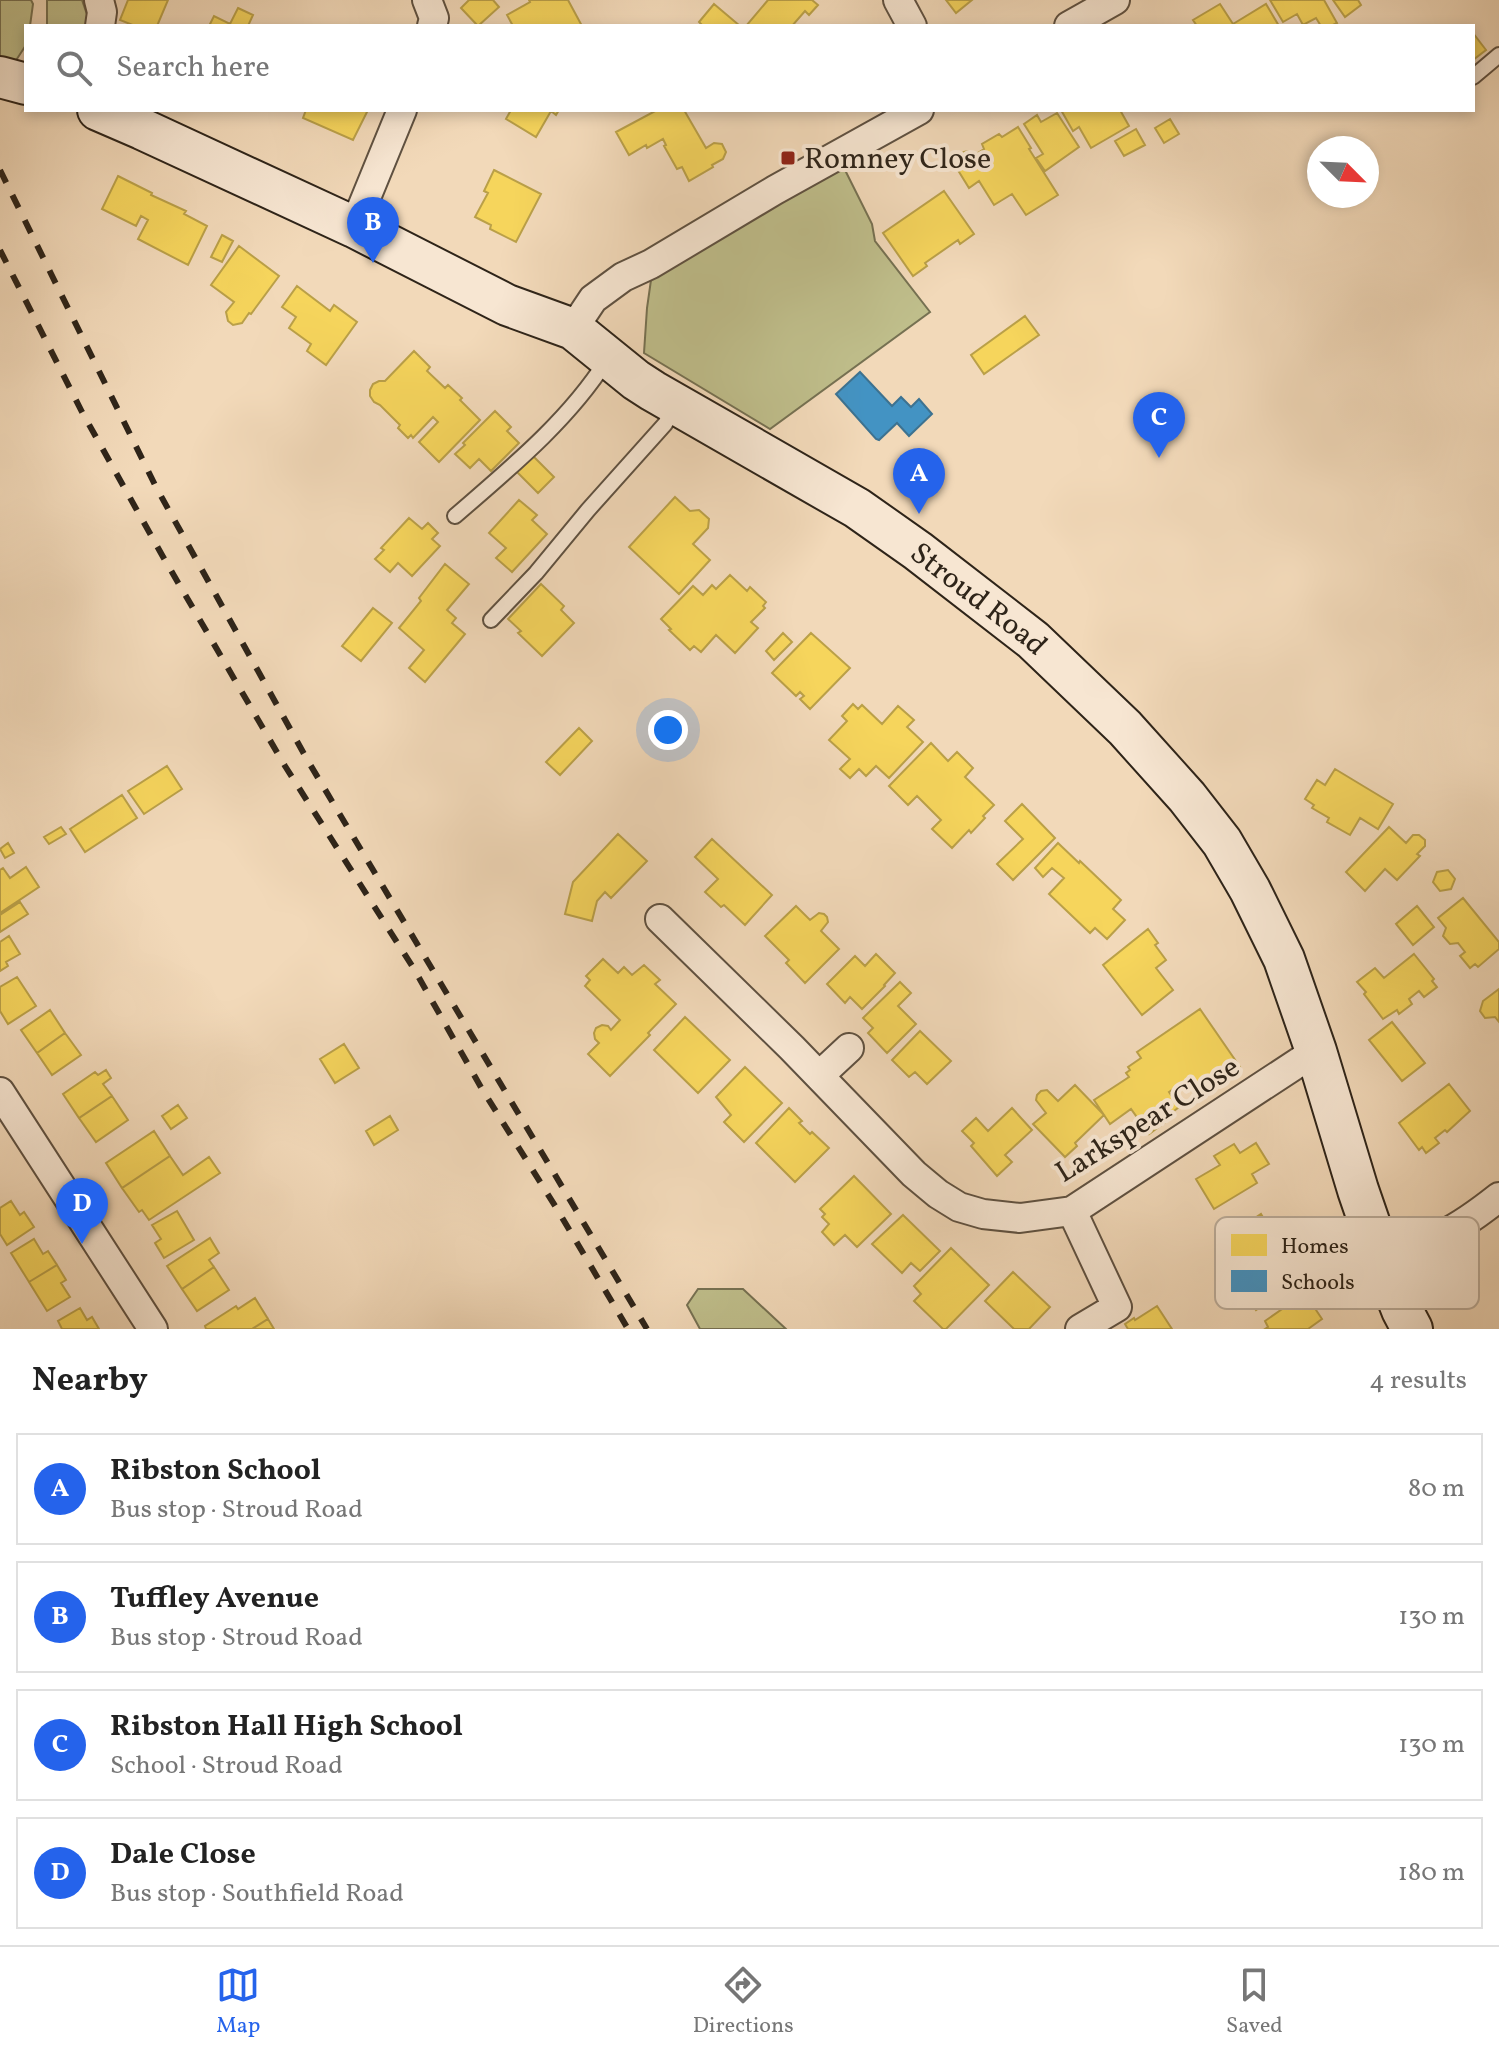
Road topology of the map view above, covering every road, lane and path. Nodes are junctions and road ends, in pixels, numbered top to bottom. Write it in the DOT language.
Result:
graph roads {
  1 [pos="99,0"];
  2 [pos="427,0"];
  3 [pos="898,0"];
  4 [pos="1115,0"];
  5 [pos="100,24"];
  6 [pos="432,24"];
  7 [pos="911,24"];
  8 [pos="1073,24"];
  9 [pos="1499,55"];
  10 [pos="1475,75"];
  11 [pos="0,77"];
  12 [pos="24,83"];
  13 [pos="103,112"];
  14 [pos="401,112"];
  15 [pos="915,112"];
  16 [pos="354,227"];
  17 [pos="573,329"];
  18 [pos="609,357"];
  19 [pos="676,405"];
  20 [pos="455,516"];
  21 [pos="491,620"];
  22 [pos="660,919"];
  23 [pos="849,1048"];
  24 [pos="1316,1051"];
  25 [pos="820,1075"];
  26 [pos="0,1092"];
  27 [pos="1499,1197"];
  28 [pos="1072,1211"];
  29 [pos="1367,1217"];
  30 [pos="1473,1217"];
  31 [pos="1402,1309"];
  32 [pos="153,1329"];
  33 [pos="1080,1329"];
  34 [pos="1412,1329"];
  1 -- 5 [label="street"];
  2 -- 6 [label="street"];
  3 -- 7 [label="street"];
  4 -- 8 [label="street"];
  9 -- 10 [label="lane"];
  11 -- 12 [label="main road"];
  13 -- 16 [label="main road, Stroud Road"];
  14 -- 16 [label="street"];
  15 -- 17 [label="street"];
  16 -- 17 [label="main road, Stroud Road"];
  17 -- 18 [label="main road, Stroud Road"];
  18 -- 19 [label="main road, Stroud Road"];
  18 -- 20 [label="lane"];
  19 -- 21 [label="lane"];
  19 -- 24 [label="main road, Stroud Road"];
  22 -- 25 [label="street, Larkspear Close"];
  23 -- 25 [label="street"];
  24 -- 28 [label="street, Larkspear Close"];
  24 -- 29 [label="main road, Stroud Road"];
  25 -- 28 [label="street, Larkspear Close"];
  26 -- 32 [label="street"];
  27 -- 30 [label="street"];
  28 -- 33 [label="street"];
  31 -- 34 [label="main road, Stroud Road"];
}
